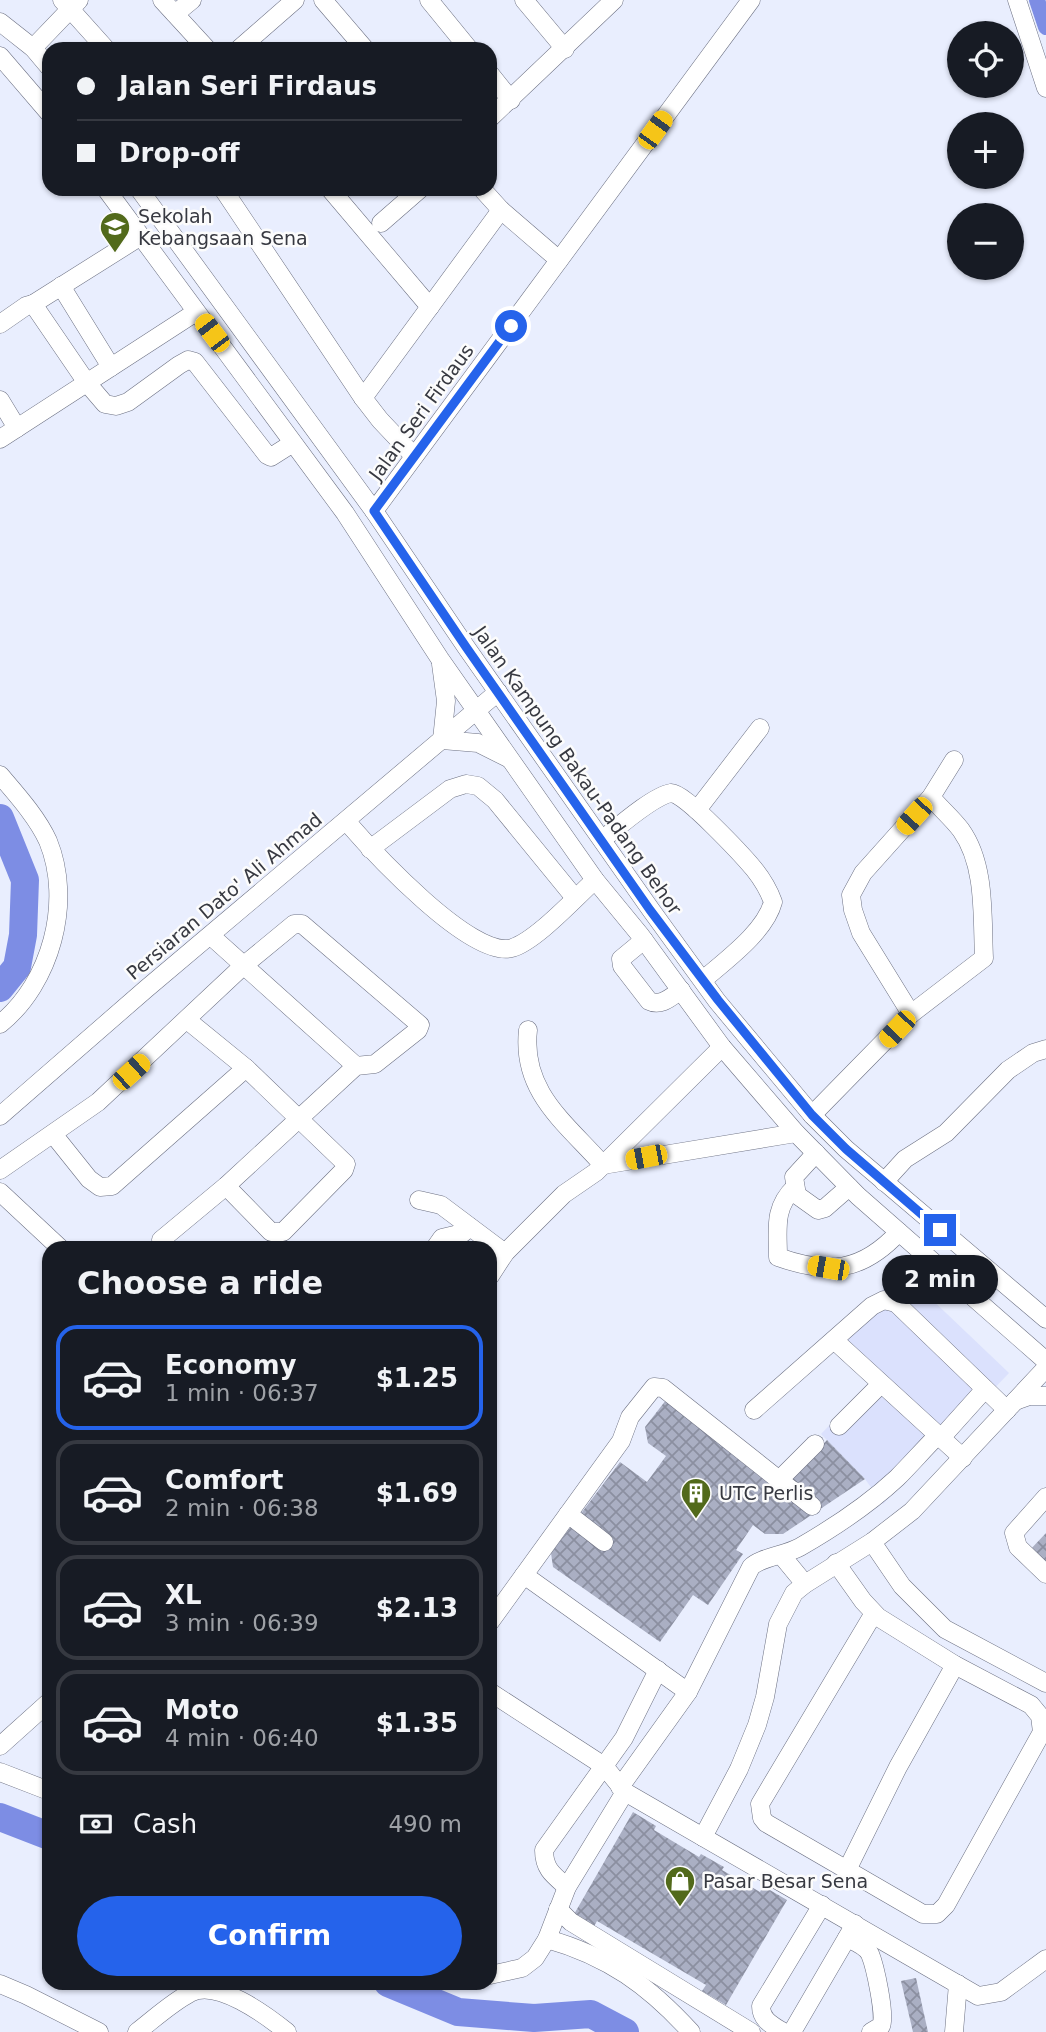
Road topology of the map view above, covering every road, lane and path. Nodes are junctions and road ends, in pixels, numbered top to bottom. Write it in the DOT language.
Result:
graph roads {
  1 [pos="162,0"];
  2 [pos="192,0"];
  3 [pos="295,0"];
  4 [pos="323,0"];
  5 [pos="429,0"];
  6 [pos="524,0"];
  7 [pos="614,0"];
  8 [pos="751,0"];
  9 [pos="1017,0"];
  10 [pos="70,3"];
  11 [pos="175,14"];
  12 [pos="0,22"];
  13 [pos="101,42"];
  14 [pos="201,42"];
  15 [pos="247,42"];
  16 [pos="356,42"];
  17 [pos="463,42"];
  18 [pos="33,48"];
  19 [pos="565,49"];
  20 [pos="0,57"];
  21 [pos="42,59"];
  22 [pos="497,83"];
  23 [pos="1046,88"];
  24 [pos="510,100"];
  25 [pos="42,105"];
  26 [pos="497,112"];
  27 [pos="111,196"];
  28 [pos="144,196"];
  29 [pos="228,196"];
  30 [pos="336,196"];
  31 [pos="412,196"];
  32 [pos="488,196"];
  33 [pos="500,210"];
  34 [pos="381,223"];
  35 [pos="141,236"];
  36 [pos="559,260"];
  37 [pos="61,286"];
  38 [pos="33,304"];
  39 [pos="430,307"];
  40 [pos="196,312"];
  41 [pos="0,324"];
  42 [pos="111,367"];
  43 [pos="87,383"];
  44 [pos="363,398"];
  45 [pos="0,400"];
  46 [pos="17,428"];
  47 [pos="0,439"];
  48 [pos="293,443"];
  49 [pos="414,456"];
  50 [pos="374,511"];
  51 [pos="440,659"];
  52 [pos="498,692"];
  53 [pos="477,711"];
  54 [pos="761,728"];
  55 [pos="442,740"];
  56 [pos="954,760"];
  57 [pos="514,762"];
  58 [pos="0,775"];
  59 [pos="931,797"];
  60 [pos="697,810"];
  61 [pos="346,821"];
  62 [pos="603,839"];
  63 [pos="370,849"];
  64 [pos="595,880"];
  65 [pos="575,898"];
  66 [pos="211,936"];
  67 [pos="644,940"];
  68 [pos="243,966"];
  69 [pos="703,980"];
  70 [pos="681,990"];
  71 [pos="911,1014"];
  72 [pos="187,1020"];
  73 [pos="0,1024"];
  74 [pos="528,1031"];
  75 [pos="722,1048"];
  76 [pos="1046,1049"];
  77 [pos="356,1066"];
  78 [pos="246,1068"];
  79 [pos="812,1115"];
  80 [pos="0,1116"];
  81 [pos="299,1119"];
  82 [pos="796,1133"];
  83 [pos="53,1134"];
  84 [pos="816,1153"];
  85 [pos="603,1165"];
  86 [pos="0,1170"];
  87 [pos="884,1182"];
  88 [pos="226,1186"];
  89 [pos="849,1187"];
  90 [pos="795,1188"];
  91 [pos="0,1192"];
  92 [pos="419,1200"];
  93 [pos="470,1227"];
  94 [pos="899,1232"];
  95 [pos="161,1240"];
  96 [pos="52,1241"];
  97 [pos="440,1241"];
  98 [pos="489,1241"];
  99 [pos="497,1247"];
  100 [pos="505,1253"];
  101 [pos="497,1265"];
  102 [pos="1046,1319"];
  103 [pos="834,1340"];
  104 [pos="1046,1361"];
  105 [pos="1046,1368"];
  106 [pos="881,1384"];
  107 [pos="985,1389"];
  108 [pos="1046,1396"];
  109 [pos="1011,1406"];
  110 [pos="754,1410"];
  111 [pos="839,1426"];
  112 [pos="939,1436"];
  113 [pos="816,1444"];
  114 [pos="962,1458"];
  115 [pos="779,1480"];
  116 [pos="1046,1497"];
  117 [pos="568,1514"];
  118 [pos="835,1525"];
  119 [pos="604,1542"];
  120 [pos="872,1542"];
  121 [pos="782,1556"];
  122 [pos="836,1563"];
  123 [pos="524,1574"];
  124 [pos="1046,1574"];
  125 [pos="804,1584"];
  126 [pos="497,1612"];
  127 [pos="874,1613"];
  128 [pos="955,1665"];
  129 [pos="658,1670"];
  130 [pos="1046,1683"];
  131 [pos="688,1692"];
  132 [pos="497,1697"];
  133 [pos="42,1708"];
  134 [pos="0,1746"];
  135 [pos="604,1766"];
  136 [pos="0,1772"];
  137 [pos="42,1788"];
  138 [pos="622,1790"];
  139 [pos="704,1837"];
  140 [pos="847,1870"];
  141 [pos="567,1887"];
  142 [pos="822,1905"];
  143 [pos="558,1909"];
  144 [pos="851,1931"];
  145 [pos="547,1939"];
  146 [pos="598,1948"];
  147 [pos="1046,1959"];
  148 [pos="497,1973"];
  149 [pos="0,1984"];
  150 [pos="958,1984"];
  151 [pos="196,1990"];
  152 [pos="218,1990"];
  153 [pos="99,2032"];
  154 [pos="137,2032"];
  155 [pos="286,2032"];
  156 [pos="691,2032"];
  157 [pos="751,2032"];
  158 [pos="783,2032"];
  159 [pos="792,2032"];
  160 [pos="871,2032"];
  161 [pos="954,2032"];
  1 -- 11 [label="street"];
  2 -- 11 [label="street"];
  3 -- 15 [label="street"];
  4 -- 16 [label="street"];
  5 -- 17 [label="street"];
  6 -- 19 [label="street"];
  7 -- 19 [label="street"];
  8 -- 36 [label="street, Jalan Seri Firdaus"];
  9 -- 23 [label="street"];
  10 -- 13 [label="street"];
  10 -- 18 [label="street"];
  11 -- 14 [label="street"];
  12 -- 18 [label="street"];
  18 -- 21 [label="street"];
  19 -- 24 [label="street"];
  20 -- 25 [label="street"];
  22 -- 24 [label="street"];
  24 -- 26 [label="street"];
  27 -- 35 [label="street"];
  28 -- 50 [label="street, Jalan Kampung Bakau-Padang Behor"];
  29 -- 44 [label="street"];
  30 -- 39 [label="street"];
  31 -- 34 [label="street"];
  32 -- 33 [label="street"];
  33 -- 36 [label="street"];
  33 -- 39 [label="street"];
  35 -- 37 [label="street"];
  35 -- 40 [label="street"];
  36 -- 49 [label="street, Jalan Seri Firdaus"];
  37 -- 38 [label="street"];
  37 -- 42 [label="street"];
  38 -- 41 [label="street"];
  38 -- 43 [label="street"];
  39 -- 44 [label="street"];
  40 -- 42 [label="street"];
  40 -- 48 [label="street"];
  42 -- 43 [label="street"];
  43 -- 46 [label="street"];
  43 -- 48 [label="street"];
  44 -- 49 [label="street"];
  45 -- 46 [label="street"];
  46 -- 47 [label="street"];
  48 -- 51 [label="street"];
  49 -- 50 [label="street, Jalan Seri Firdaus"];
  50 -- 52 [label="street, Jalan Kampung Bakau-Padang Behor"];
  51 -- 53 [label="street"];
  51 -- 55 [label="street"];
  52 -- 53 [label="street, Persiaran Dato' Ali Ahmad"];
  52 -- 62 [label="street, Jalan Kampung Bakau-Padang Behor"];
  53 -- 55 [label="street, Persiaran Dato' Ali Ahmad"];
  53 -- 57 [label="street"];
  54 -- 60 [label="street"];
  55 -- 57 [label="street"];
  55 -- 61 [label="street, Persiaran Dato' Ali Ahmad"];
  56 -- 59 [label="street"];
  57 -- 64 [label="street"];
  58 -- 73 [label="street"];
  59 -- 71 [label="street"];
  59 -- 71 [label="street"];
  60 -- 62 [label="street"];
  60 -- 69 [label="street"];
  61 -- 63 [label="street"];
  61 -- 66 [label="street, Persiaran Dato' Ali Ahmad"];
  62 -- 69 [label="street, Jalan Kampung Bakau-Padang Behor"];
  63 -- 65 [label="street"];
  63 -- 65 [label="street"];
  64 -- 65 [label="street"];
  64 -- 67 [label="street"];
  66 -- 68 [label="street"];
  66 -- 80 [label="street, Persiaran Dato' Ali Ahmad"];
  67 -- 70 [label="street"];
  67 -- 70 [label="street"];
  68 -- 72 [label="street"];
  68 -- 77 [label="street"];
  68 -- 77 [label="street"];
  69 -- 79 [label="street, Jalan Kampung Bakau-Padang Behor"];
  70 -- 75 [label="street"];
  71 -- 79 [label="street"];
  72 -- 78 [label="street"];
  72 -- 83 [label="street"];
  74 -- 85 [label="street"];
  75 -- 82 [label="street"];
  75 -- 85 [label="street"];
  76 -- 87 [label="street"];
  77 -- 81 [label="street"];
  78 -- 81 [label="street"];
  78 -- 83 [label="street"];
  79 -- 87 [label="street, Jalan Kampung Bakau-Padang Behor"];
  81 -- 88 [label="street"];
  81 -- 88 [label="street"];
  82 -- 84 [label="street"];
  82 -- 85 [label="street"];
  83 -- 86 [label="street"];
  84 -- 89 [label="street"];
  84 -- 90 [label="street"];
  85 -- 100 [label="street"];
  87 -- 102 [label="street, Jalan Kampung Bakau-Padang Behor"];
  88 -- 95 [label="street"];
  89 -- 90 [label="street"];
  89 -- 94 [label="street"];
  90 -- 94 [label="street"];
  91 -- 96 [label="street"];
  92 -- 93 [label="street"];
  93 -- 97 [label="street"];
  93 -- 98 [label="street"];
  94 -- 104 [label="street"];
  99 -- 100 [label="street"];
  100 -- 101 [label="street"];
  103 -- 106 [label="street"];
  103 -- 107 [label="street"];
  103 -- 110 [label="street"];
  105 -- 109 [label="street"];
  106 -- 111 [label="street"];
  106 -- 112 [label="street"];
  107 -- 109 [label="street"];
  107 -- 112 [label="street"];
  108 -- 109 [label="street"];
  109 -- 114 [label="street"];
  112 -- 114 [label="street"];
  112 -- 118 [label="street"];
  113 -- 115 [label="street"];
  114 -- 120 [label="street"];
  115 -- 117 [label="street"];
  115 -- 118 [label="street"];
  116 -- 124 [label="street"];
  117 -- 119 [label="street"];
  117 -- 123 [label="street"];
  118 -- 121 [label="street"];
  120 -- 122 [label="street"];
  120 -- 130 [label="street"];
  121 -- 125 [label="street"];
  121 -- 131 [label="street"];
  122 -- 125 [label="street"];
  122 -- 127 [label="street"];
  123 -- 126 [label="street"];
  123 -- 129 [label="street"];
  125 -- 139 [label="street"];
  127 -- 128 [label="street"];
  127 -- 140 [label="street"];
  128 -- 140 [label="street"];
  128 -- 140 [label="street"];
  129 -- 131 [label="street"];
  129 -- 135 [label="street"];
  131 -- 138 [label="street"];
  132 -- 135 [label="street"];
  133 -- 134 [label="street"];
  135 -- 138 [label="street"];
  135 -- 141 [label="street"];
  136 -- 137 [label="street"];
  138 -- 139 [label="street"];
  138 -- 141 [label="street"];
  139 -- 142 [label="street"];
  141 -- 143 [label="street"];
  142 -- 144 [label="street"];
  142 -- 158 [label="street"];
  143 -- 145 [label="street"];
  143 -- 146 [label="street"];
  144 -- 150 [label="street"];
  144 -- 159 [label="street"];
  144 -- 160 [label="street"];
  145 -- 146 [label="street"];
  145 -- 148 [label="street"];
  146 -- 156 [label="street"];
  146 -- 157 [label="street"];
  147 -- 150 [label="street"];
  149 -- 153 [label="street"];
  150 -- 161 [label="street"];
  151 -- 154 [label="street"];
  152 -- 155 [label="street"];
}
